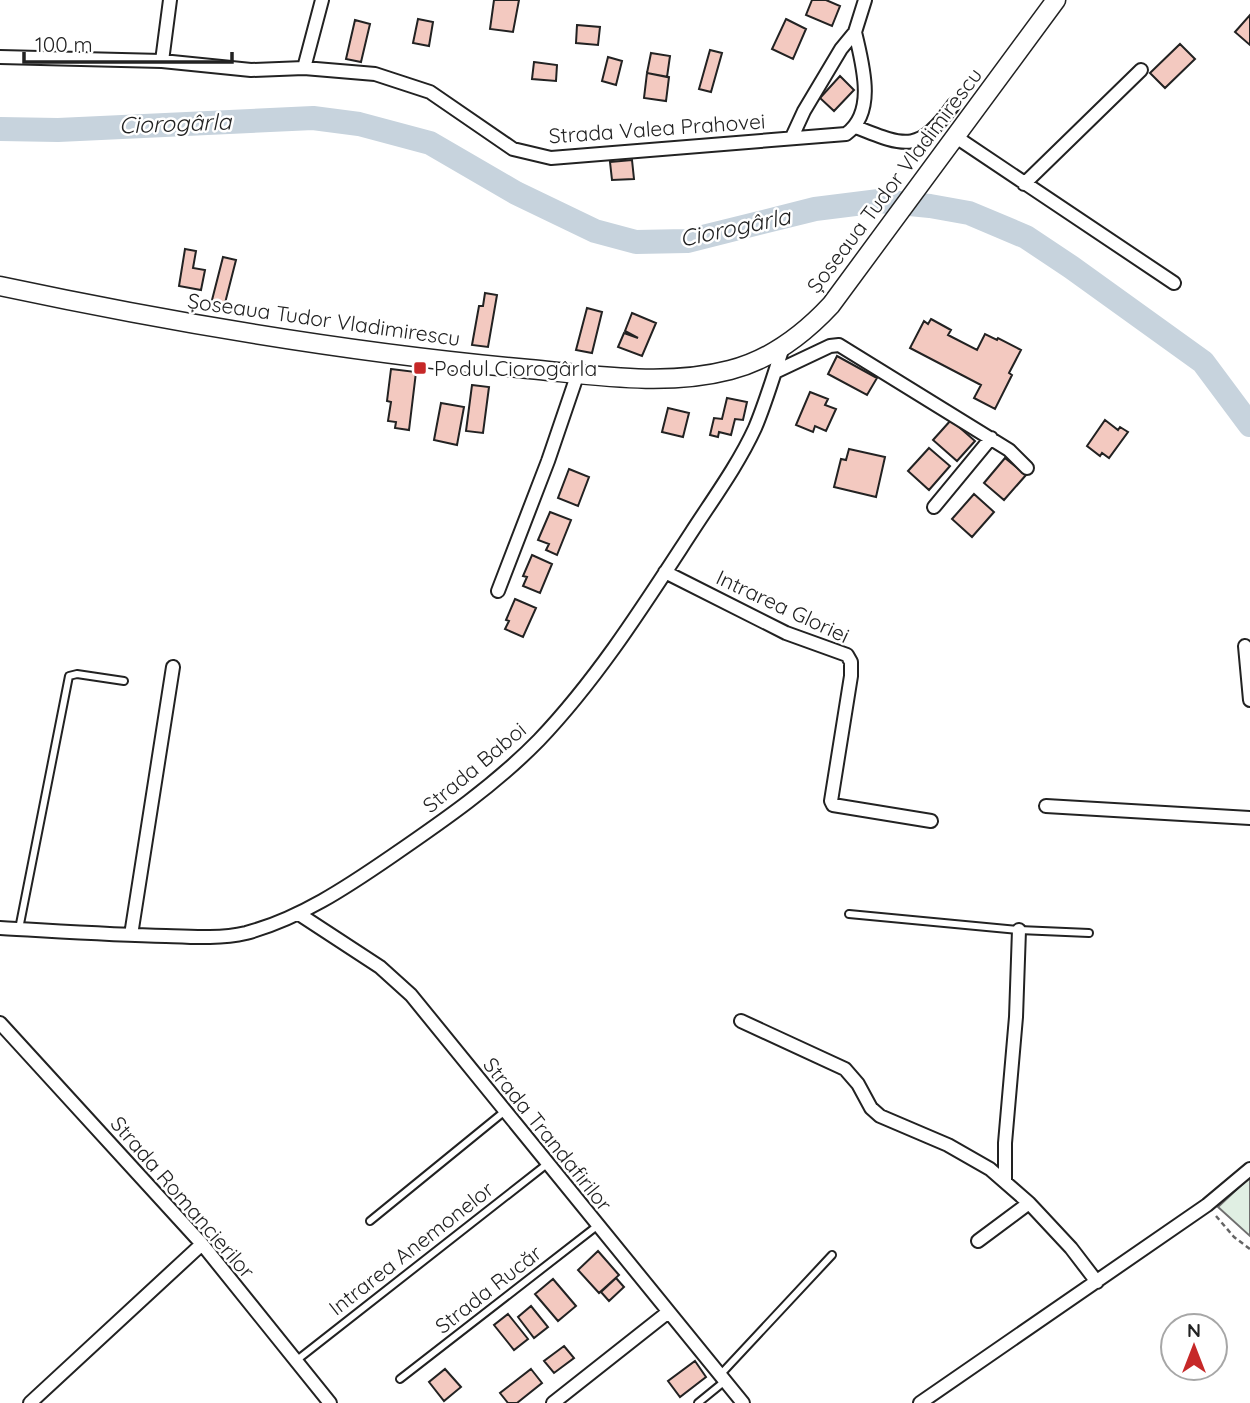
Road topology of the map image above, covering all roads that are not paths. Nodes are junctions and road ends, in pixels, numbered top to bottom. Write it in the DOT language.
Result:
graph roads {
  1 [pos="170,0"];
  2 [pos="322,0"];
  3 [pos="865,0"];
  4 [pos="1056,0"];
  5 [pos="855,32"];
  6 [pos="0,57"];
  7 [pos="162,61"];
  8 [pos="304,68"];
  9 [pos="1141,70"];
  10 [pos="954,104"];
  11 [pos="856,127"];
  12 [pos="792,137"];
  13 [pos="954,140"];
  14 [pos="1024,184"];
  15 [pos="1174,283"];
  16 [pos="0,286"];
  17 [pos="783,347"];
  18 [pos="775,372"];
  19 [pos="578,373"];
  20 [pos="991,438"];
  21 [pos="1027,468"];
  22 [pos="934,507"];
  23 [pos="666,572"];
  24 [pos="498,591"];
  25 [pos="1245,646"];
  26 [pos="173,667"];
  27 [pos="124,681"];
  28 [pos="1250,700"];
  29 [pos="1046,806"];
  30 [pos="1250,818"];
  31 [pos="931,821"];
  32 [pos="299,914"];
  33 [pos="849,914"];
  34 [pos="0,928"];
  35 [pos="19,929"];
  36 [pos="1019,930"];
  37 [pos="1089,933"];
  38 [pos="131,935"];
  39 [pos="741,1021"];
  40 [pos="0,1023"];
  41 [pos="505,1111"];
  42 [pos="547,1164"];
  43 [pos="1250,1169"];
  44 [pos="1006,1181"];
  45 [pos="1029,1203"];
  46 [pos="370,1221"];
  47 [pos="597,1226"];
  48 [pos="978,1241"];
  49 [pos="201,1244"];
  50 [pos="832,1255"];
  51 [pos="1097,1282"];
  52 [pos="667,1312"];
  53 [pos="297,1360"];
  54 [pos="723,1378"];
  55 [pos="400,1379"];
  56 [pos="30,1403"];
  57 [pos="330,1403"];
  58 [pos="553,1403"];
  59 [pos="698,1403"];
  60 [pos="743,1403"];
  61 [pos="920,1403"];
  1 -- 7 [label="street"];
  2 -- 8 [label="street"];
  3 -- 5 [label="street, Strada Valea Prahovei"];
  4 -- 13 [label="main road, Șoseaua Tudor Vladimirescu"];
  5 -- 11 [label="street, Strada Valea Prahovei"];
  5 -- 12 [label="street, Strada Valea Prahovei"];
  6 -- 7 [label="street, Strada Valea Prahovei"];
  7 -- 8 [label="street, Strada Valea Prahovei"];
  8 -- 12 [label="street, Strada Valea Prahovei"];
  9 -- 14 [label="street"];
  10 -- 11 [label="street"];
  11 -- 12 [label="street, Strada Valea Prahovei"];
  13 -- 14 [label="street"];
  13 -- 17 [label="main road, Șoseaua Tudor Vladimirescu"];
  14 -- 15 [label="street"];
  16 -- 19 [label="main road, Șoseaua Tudor Vladimirescu"];
  17 -- 18 [label="street, Strada Baboi"];
  17 -- 19 [label="main road, Șoseaua Tudor Vladimirescu"];
  18 -- 20 [label="street"];
  18 -- 23 [label="street, Strada Baboi"];
  19 -- 24 [label="street"];
  20 -- 21 [label="street"];
  20 -- 22 [label="street"];
  23 -- 31 [label="street, Intrarea Gloriei"];
  23 -- 32 [label="street, Strada Baboi"];
  25 -- 28 [label="street"];
  26 -- 38 [label="street"];
  27 -- 35 [label="lane"];
  29 -- 30 [label="street"];
  32 -- 38 [label="street, Strada Baboi"];
  32 -- 41 [label="street, Strada Trandafirilor"];
  33 -- 36 [label="lane"];
  34 -- 35 [label="street, Strada Baboi"];
  35 -- 38 [label="street, Strada Baboi"];
  36 -- 37 [label="lane"];
  36 -- 44 [label="street"];
  39 -- 44 [label="street"];
  40 -- 49 [label="street, Strada Romancierilor"];
  41 -- 42 [label="street, Strada Trandafirilor"];
  41 -- 46 [label="lane"];
  42 -- 47 [label="street, Strada Trandafirilor"];
  42 -- 53 [label="lane, Intrarea Anemonelor"];
  43 -- 51 [label="street"];
  44 -- 45 [label="street"];
  45 -- 48 [label="street"];
  45 -- 51 [label="street"];
  47 -- 52 [label="street, Strada Trandafirilor"];
  47 -- 55 [label="lane, Strada Rucăr"];
  49 -- 53 [label="street, Strada Romancierilor"];
  49 -- 56 [label="street"];
  50 -- 54 [label="lane"];
  51 -- 61 [label="street"];
  52 -- 54 [label="street, Strada Trandafirilor"];
  52 -- 58 [label="street"];
  53 -- 57 [label="street, Strada Romancierilor"];
  54 -- 59 [label="lane"];
  54 -- 60 [label="street, Strada Trandafirilor"];
}
